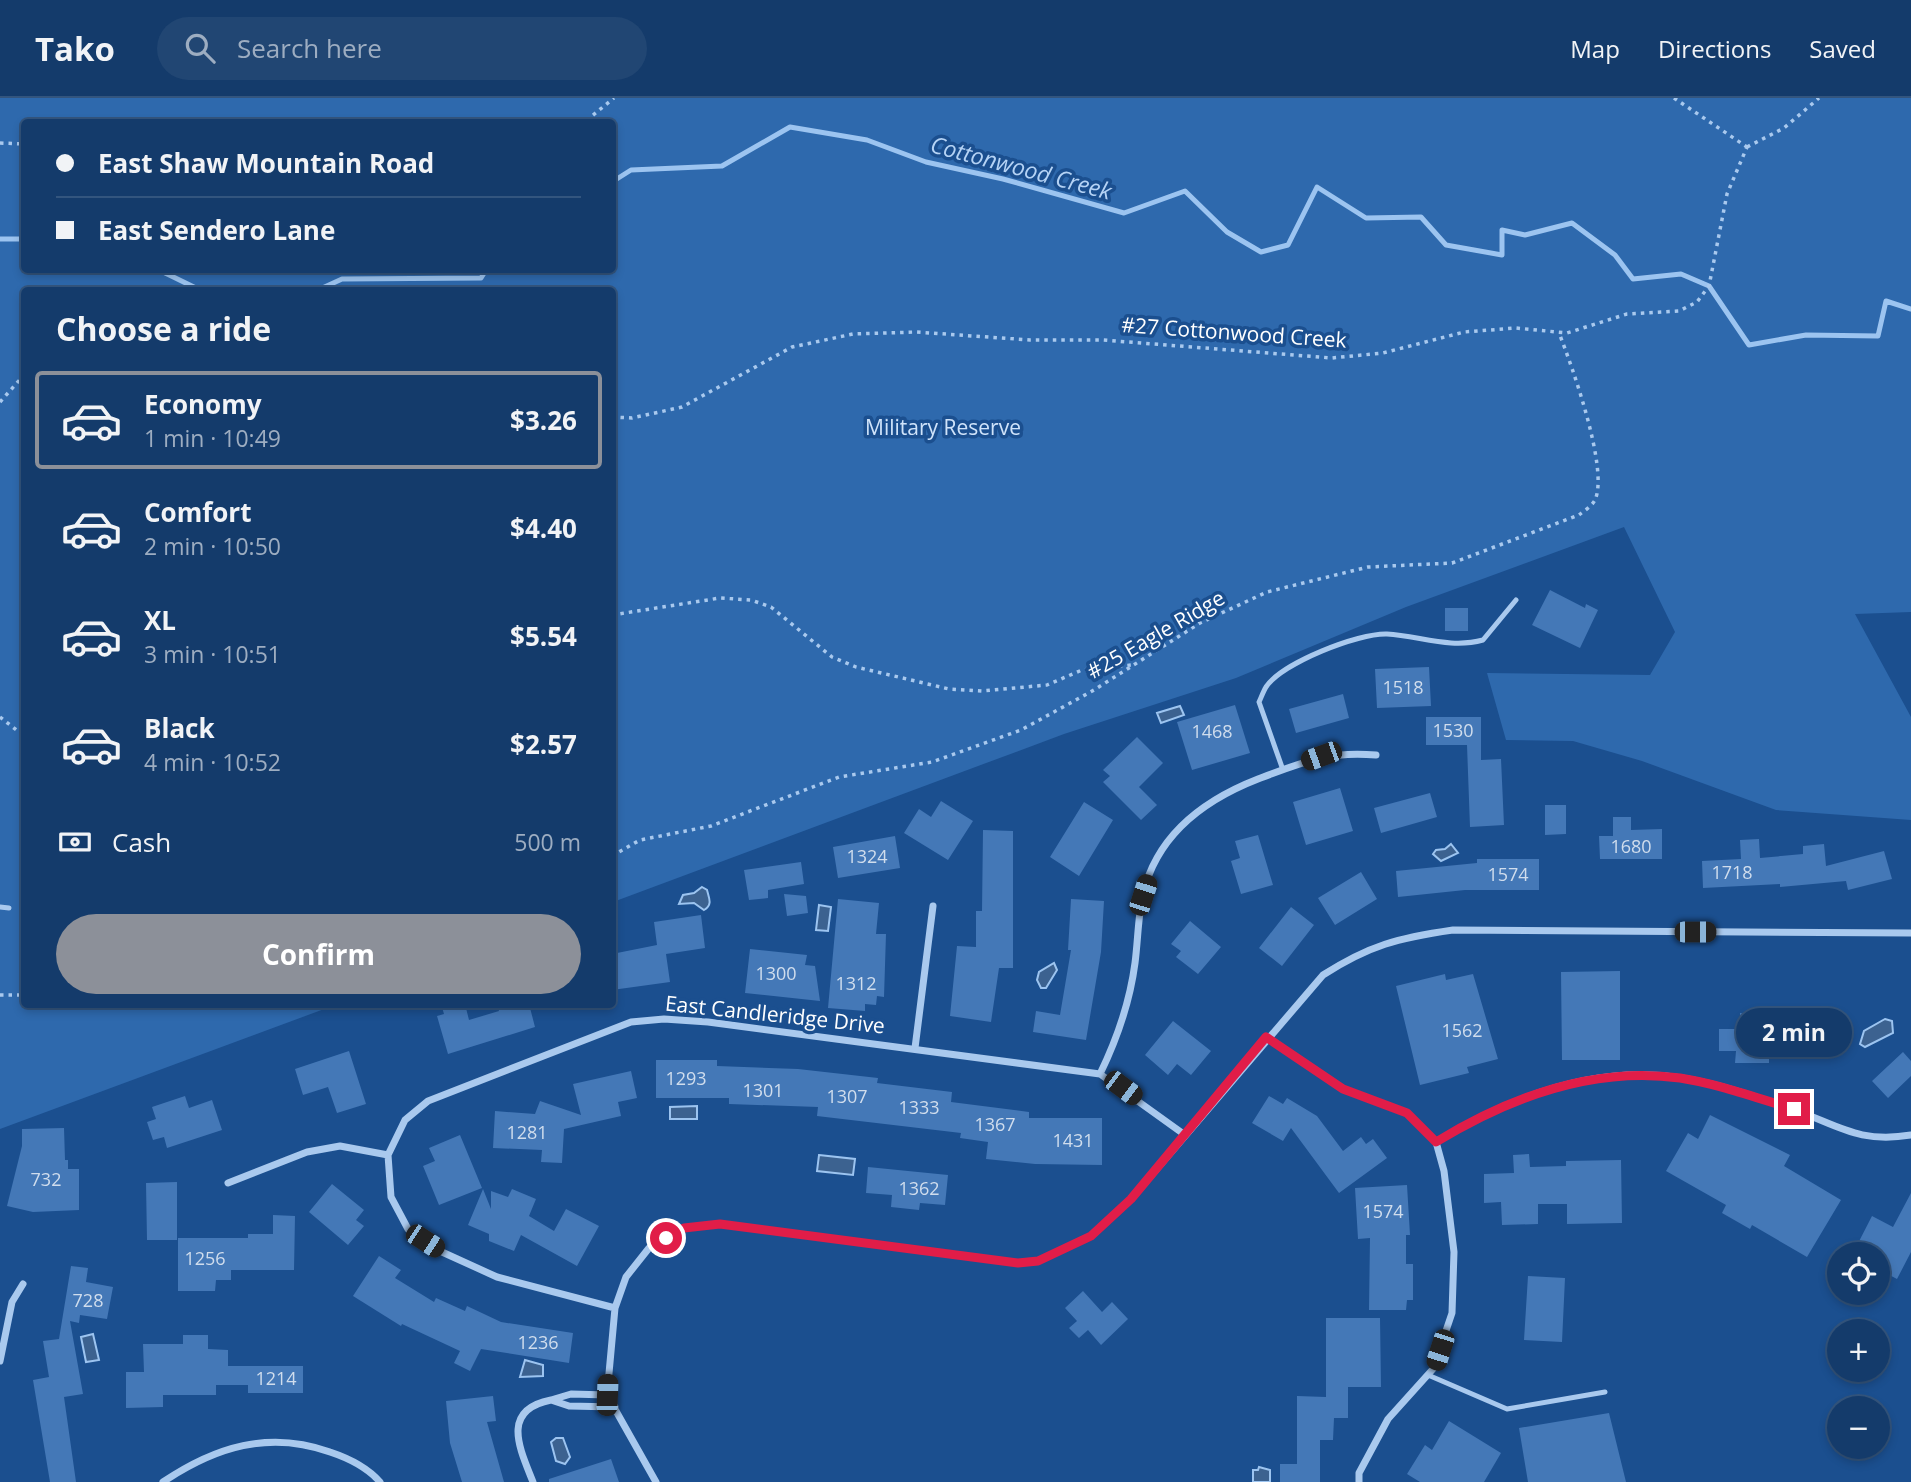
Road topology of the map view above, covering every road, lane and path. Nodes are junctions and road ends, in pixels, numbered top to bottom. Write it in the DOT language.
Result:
graph roads {
  1 [pos="614,98"];
  2 [pos="1674,98"];
  3 [pos="1819,98"];
  4 [pos="588,119"];
  5 [pos="0,143"];
  6 [pos="21,144"];
  7 [pos="1747,147"];
  8 [pos="1559,333"];
  9 [pos="21,378"];
  10 [pos="0,402"];
  11 [pos="616,417"];
  12 [pos="1516,600"];
  13 [pos="616,614"];
  14 [pos="1133,665"];
  15 [pos="0,717"];
  16 [pos="21,734"];
  17 [pos="1376,755"];
  18 [pos="1283,770"];
  19 [pos="616,854"];
  20 [pos="933,906"];
  21 [pos="0,907"];
  22 [pos="9,908"];
  23 [pos="1911,933"];
  24 [pos="0,995"];
  25 [pos="21,995"];
  26 [pos="1266,1037"];
  27 [pos="915,1048"];
  28 [pos="1100,1074"];
  29 [pos="1185,1135"];
  30 [pos="1911,1135"];
  31 [pos="1436,1142"];
  32 [pos="387,1154"];
  33 [pos="229,1183"];
  34 [pos="23,1284"];
  35 [pos="615,1308"];
  36 [pos="0,1361"];
  37 [pos="1428,1376"];
  38 [pos="1605,1392"];
  39 [pos="607,1395"];
  40 [pos="551,1400"];
  41 [pos="615,1407"];
  42 [pos="163,1482"];
  43 [pos="380,1482"];
  44 [pos="533,1482"];
  45 [pos="656,1482"];
  46 [pos="1359,1482"];
  1 -- 4 [label="path"];
  2 -- 7 [label="path"];
  3 -- 7 [label="path"];
  5 -- 6 [label="path"];
  7 -- 8 [label="path, #27 Cottonwood Creek"];
  8 -- 11 [label="path, #27 Cottonwood Creek"];
  8 -- 14 [label="path, #25 Eagle Ridge"];
  9 -- 10 [label="path"];
  12 -- 18 [label="lane"];
  13 -- 14 [label="path"];
  14 -- 19 [label="path, #25 Eagle Ridge"];
  15 -- 16 [label="path"];
  17 -- 18 [label="street"];
  18 -- 28 [label="street"];
  20 -- 27 [label="street"];
  21 -- 22 [label="lane"];
  23 -- 26 [label="street"];
  24 -- 25 [label="path"];
  26 -- 29 [label="street"];
  26 -- 31 [label="street"];
  27 -- 28 [label="street, East Candleridge Drive"];
  27 -- 32 [label="street, East Candleridge Drive"];
  28 -- 29 [label="street, East Candleridge Drive"];
  29 -- 35 [label="street"];
  30 -- 31 [label="street"];
  31 -- 37 [label="street"];
  32 -- 33 [label="street"];
  32 -- 35 [label="street"];
  34 -- 36 [label="street"];
  35 -- 39 [label="street"];
  37 -- 38 [label="lane"];
  37 -- 46 [label="street"];
  39 -- 40 [label="street"];
  39 -- 41 [label="street"];
  40 -- 41 [label="street"];
  40 -- 44 [label="street"];
  41 -- 45 [label="street"];
  42 -- 43 [label="street"];
}
